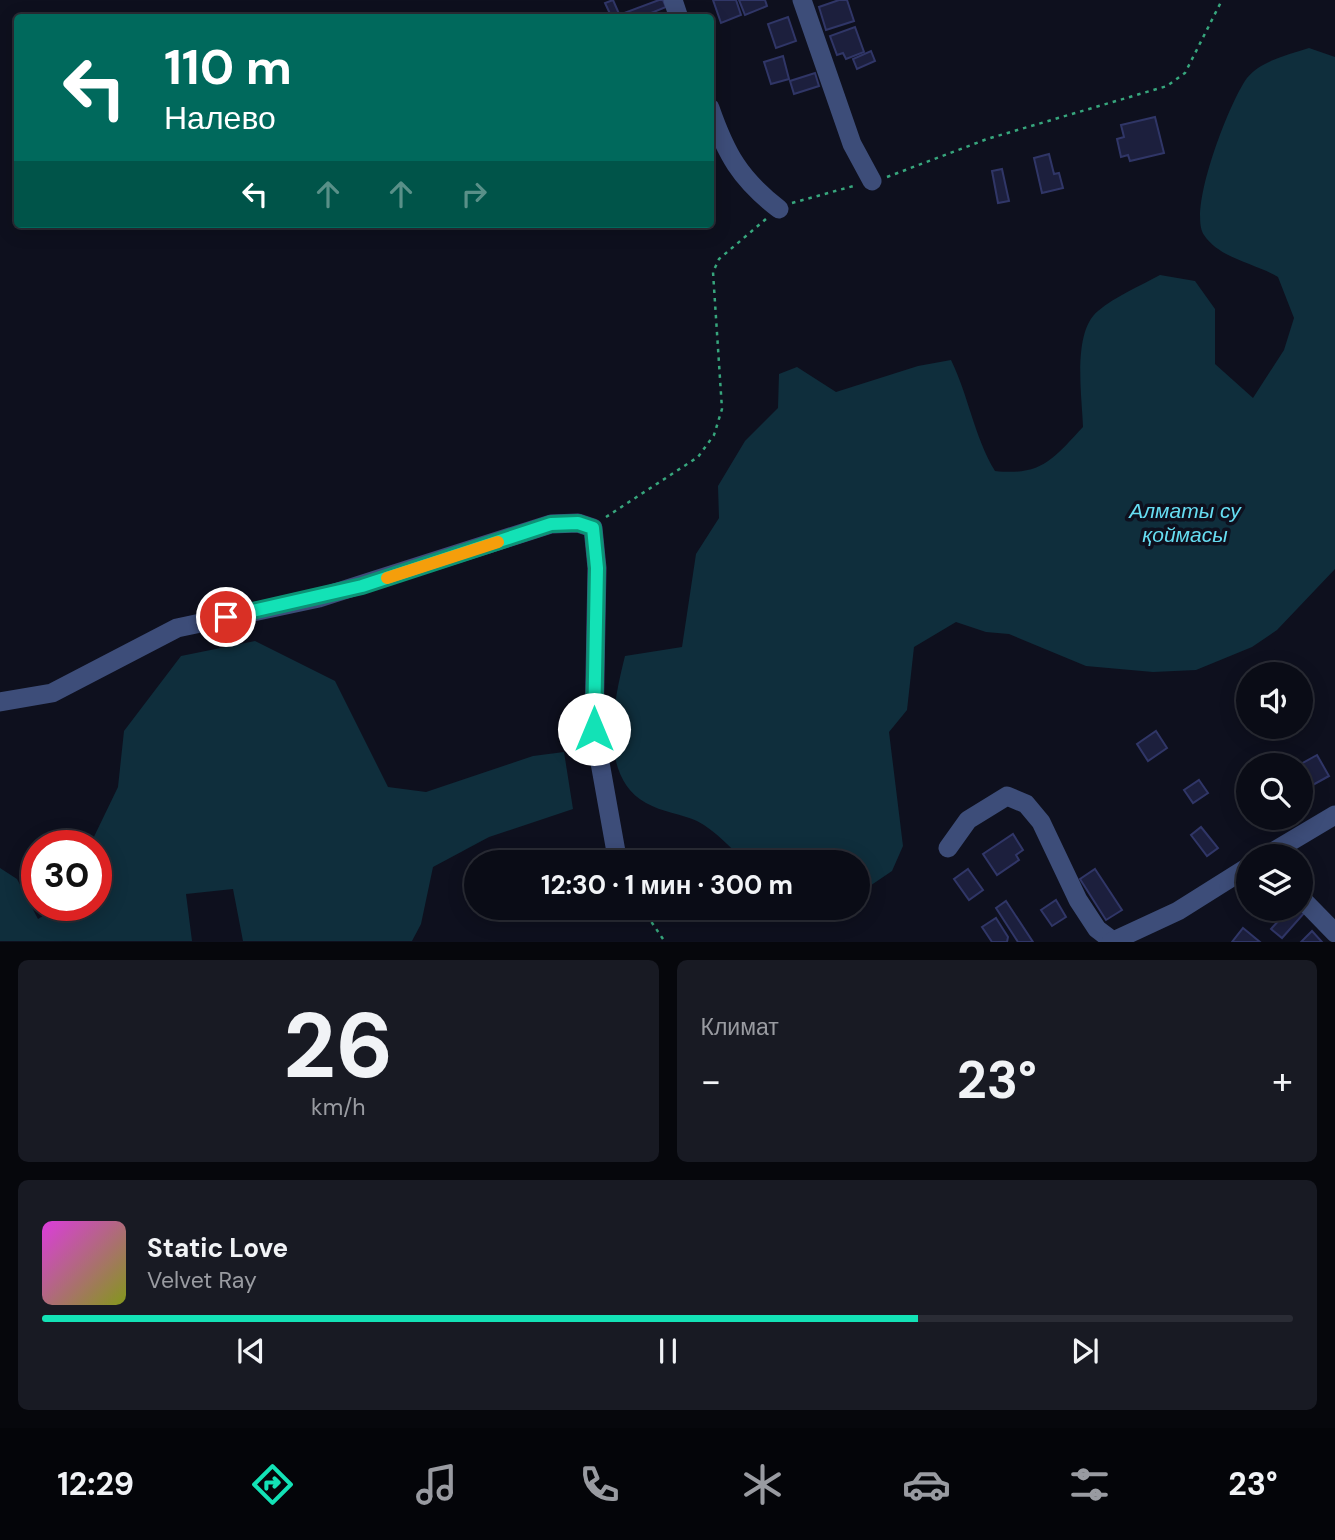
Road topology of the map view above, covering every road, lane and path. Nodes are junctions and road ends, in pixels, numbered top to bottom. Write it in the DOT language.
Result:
graph roads {
  1 [pos="803,0"];
  2 [pos="1222,0"];
  3 [pos="714,118"];
  4 [pos="872,180"];
  5 [pos="779,209"];
  6 [pos="612,512"];
  7 [pos="0,702"];
  8 [pos="1335,815"];
  9 [pos="1286,844"];
  10 [pos="948,848"];
  11 [pos="616,850"];
  12 [pos="1236,875"];
  13 [pos="1313,910"];
  14 [pos="650,920"];
  15 [pos="1335,933"];
  16 [pos="1112,941"];
  17 [pos="665,942"];
  1 -- 4 [label="street"];
  2 -- 4 [label="path"];
  3 -- 5 [label="street"];
  4 -- 5 [label="path"];
  5 -- 6 [label="path"];
  7 -- 11 [label="street"];
  8 -- 9 [label="street"];
  10 -- 16 [label="street"];
  12 -- 16 [label="street"];
  13 -- 15 [label="street"];
  14 -- 17 [label="path"];
}
